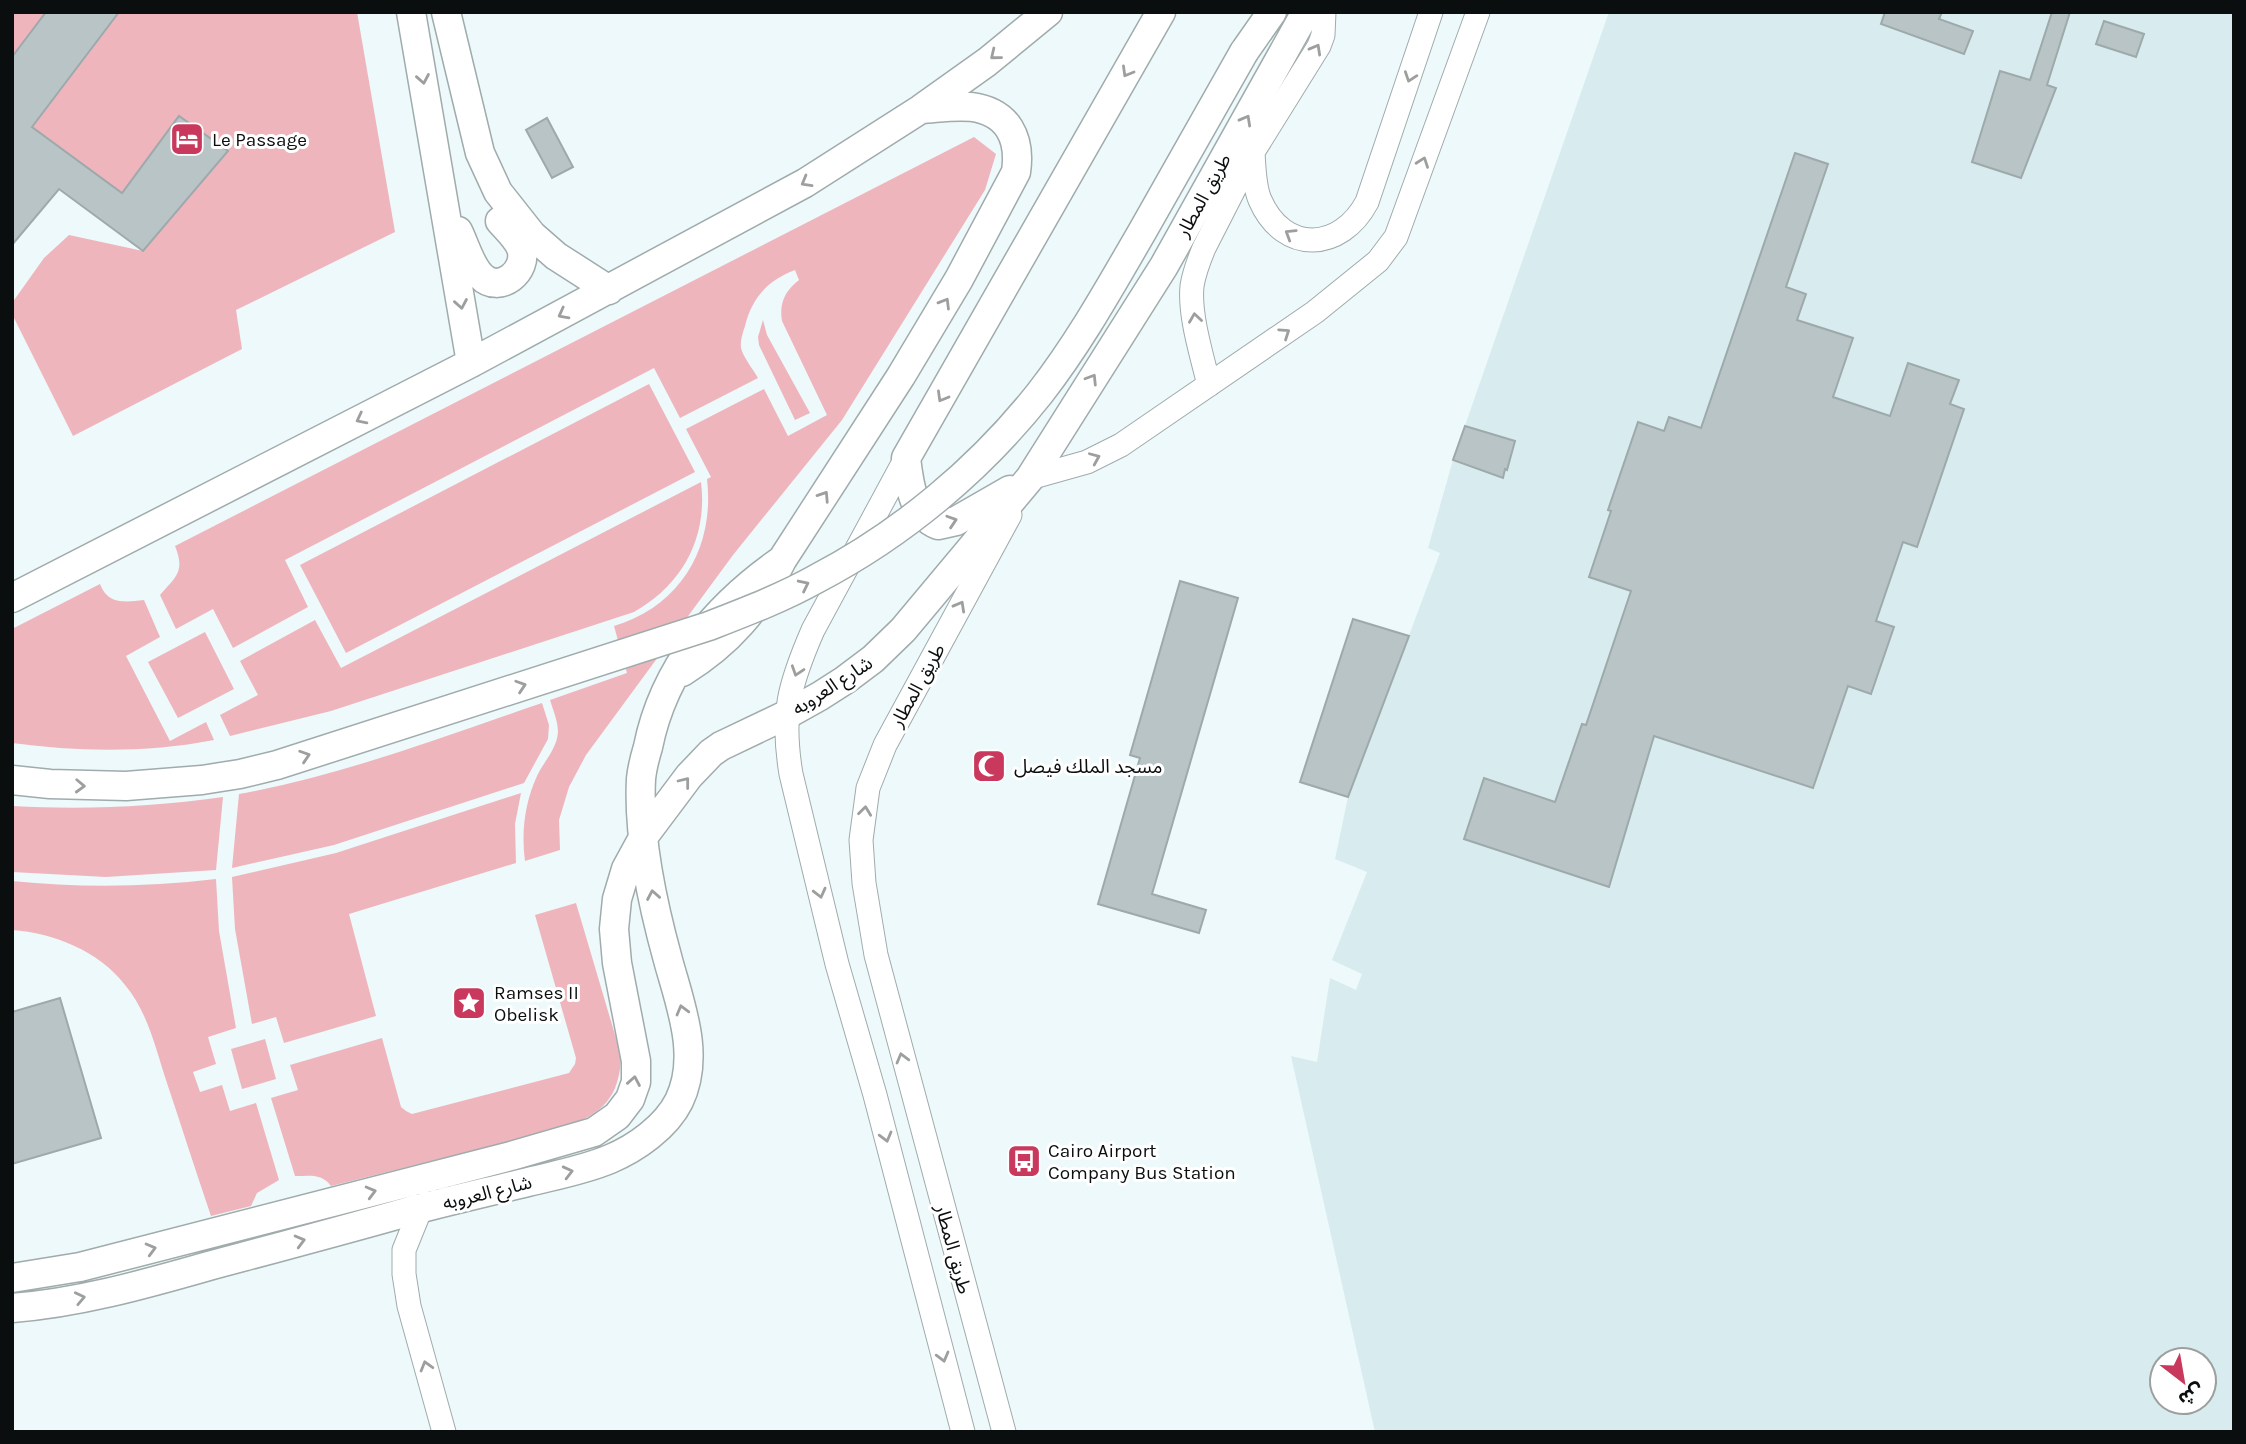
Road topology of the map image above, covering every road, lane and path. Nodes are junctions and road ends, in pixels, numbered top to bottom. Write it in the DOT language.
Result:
graph roads {
  1 [pos="411,12"];
  2 [pos="446,12"];
  3 [pos="1048,12"];
  4 [pos="1161,12"];
  5 [pos="1272,12"];
  6 [pos="1306,12"];
  7 [pos="1324,12"];
  8 [pos="1431,12"];
  9 [pos="1478,12"];
  10 [pos="921,109"];
  11 [pos="1253,152"];
  12 [pos="480,153"];
  13 [pos="444,200"];
  14 [pos="608,290"];
  15 [pos="471,363"];
  16 [pos="1209,385"];
  17 [pos="906,458"];
  18 [pos="1030,478"];
  19 [pos="12,598"];
  20 [pos="786,715"];
  21 [pos="12,780"];
  22 [pos="644,836"];
  23 [pos="881,977"];
  24 [pos="844,989"];
  25 [pos="910,1087"];
  26 [pos="875,1095"];
  27 [pos="421,1208"];
  28 [pos="12,1279"];
  29 [pos="12,1308"];
  30 [pos="444,1432"];
  31 [pos="963,1432"];
  32 [pos="1004,1432"];
  1 -- 13 [label="main road, one-way"];
  2 -- 12 [label="main road"];
  3 -- 10 [label="main road, one-way"];
  4 -- 17 [label="main road, طريق المطار, one-way"];
  21 -- 5 [label="main road, one-way, bridge"];
  18 -- 6 [label="main road, طريق المطار, one-way"];
  11 -- 7 [label="street, one-way"];
  8 -- 11 [label="street, one-way"];
  16 -- 9 [label="street, one-way"];
  10 -- 14 [label="main road, one-way"];
  22 -- 10 [label="main road, one-way"];
  16 -- 11 [label="street, one-way"];
  12 -- 13 [label="main road"];
  12 -- 14 [label="main road"];
  13 -- 15 [label="main road, one-way"];
  14 -- 15 [label="main road, one-way"];
  15 -- 19 [label="main road, one-way"];
  18 -- 16 [label="street, one-way"];
  17 -- 18 [label="main road, one-way"];
  17 -- 20 [label="street, طريق المطار, one-way"];
  18 -- 20 [label="main road, شارع العروبه"];
  23 -- 18 [label="street, طريق المطار, one-way"];
  22 -- 20 [label="main road, شارع العروبه, one-way"];
  20 -- 24 [label="street, طريق المطار, one-way"];
  27 -- 22 [label="main road, شارع العروبه, one-way"];
  28 -- 22 [label="main road, شارع العروبه, one-way"];
  23 -- 24 [label="street"];
  25 -- 23 [label="street, طريق المطار, one-way"];
  24 -- 26 [label="street, طريق المطار"];
  25 -- 26 [label="street"];
  25 -- 32 [label="street, طريق المطار"];
  26 -- 31 [label="street, طريق المطار, one-way"];
  29 -- 27 [label="main road, شارع العروبه, one-way"];
  30 -- 27 [label="street, one-way"];
}
